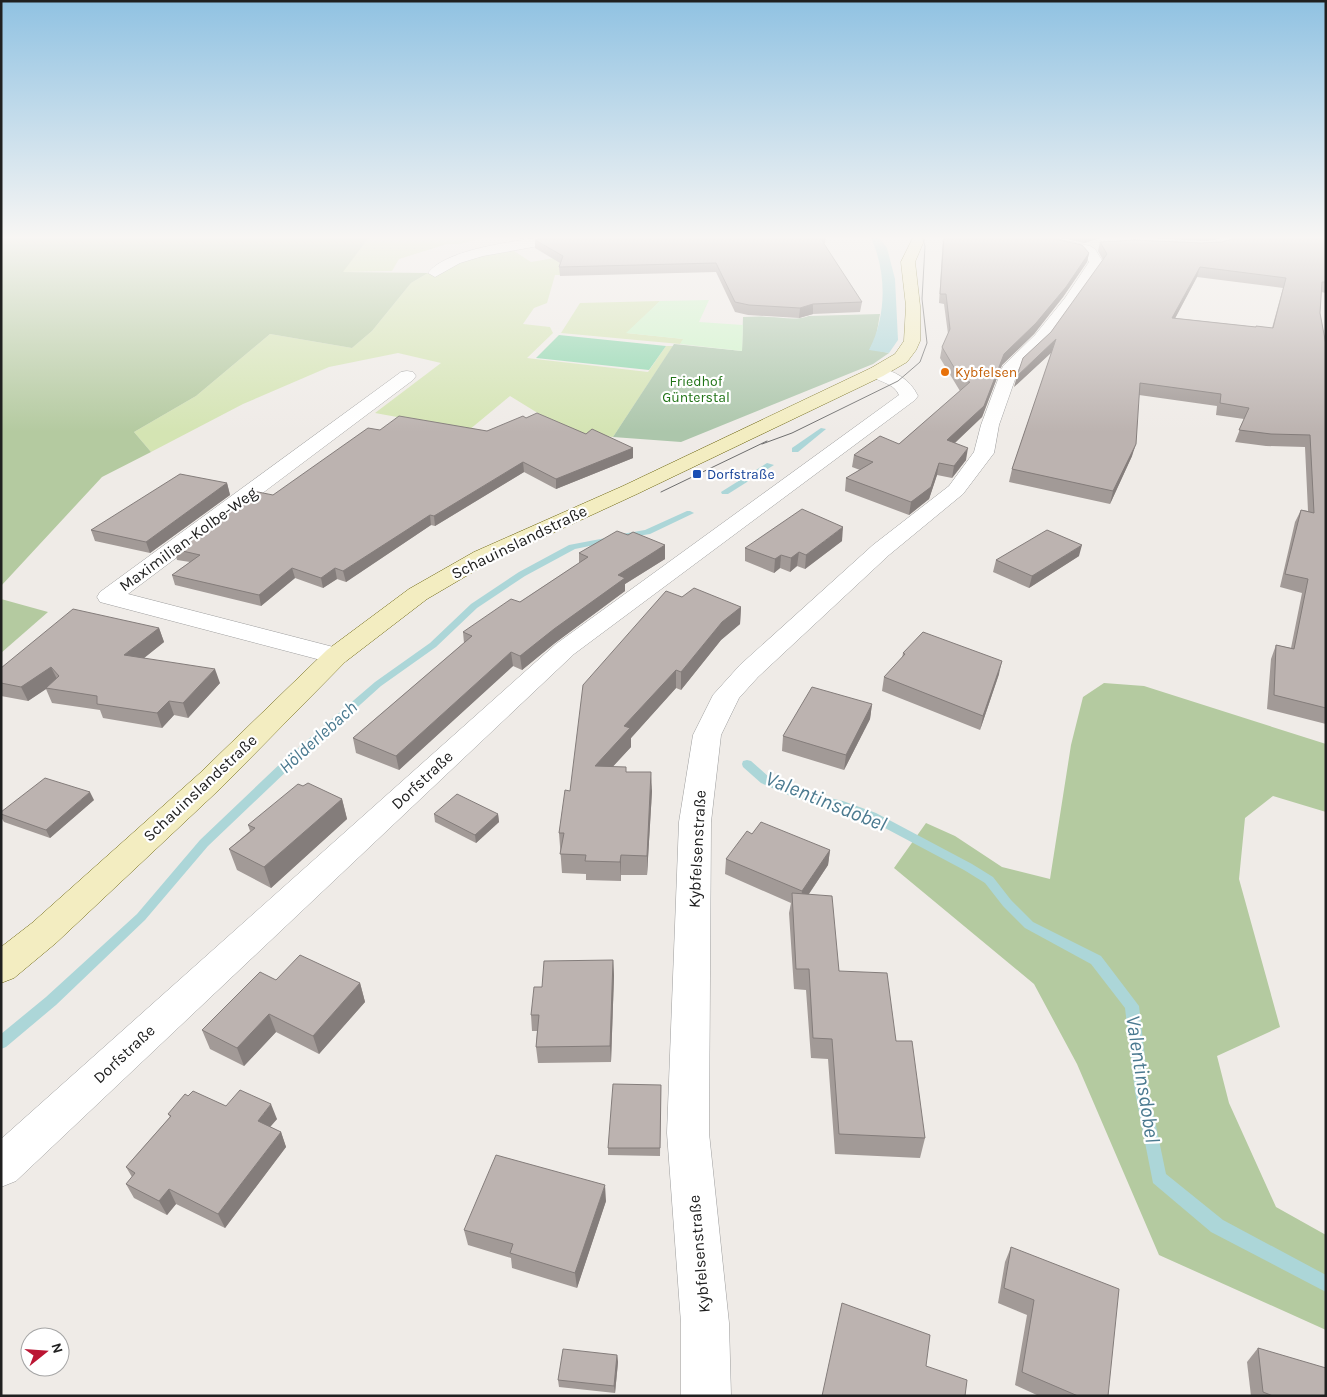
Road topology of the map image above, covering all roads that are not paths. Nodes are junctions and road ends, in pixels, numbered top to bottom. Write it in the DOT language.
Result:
graph roads {
  1 [pos="912,301"];
  2 [pos="1070,301"];
  3 [pos="877,372"];
  4 [pos="408,376"];
  5 [pos="336,656"];
  6 [pos="1,968"];
  7 [pos="1,1167"];
  8 [pos="706,1396"];
  1 -- 3 [label="main road, Schauinslandstraße"];
  2 -- 8 [label="street, Kybfelsenstraße"];
  3 -- 5 [label="main road, Schauinslandstraße"];
  3 -- 7 [label="street, Dorfstraße"];
  4 -- 5 [label="street, Maximilian-Kolbe-Weg"];
  5 -- 6 [label="main road, Schauinslandstraße"];
}
